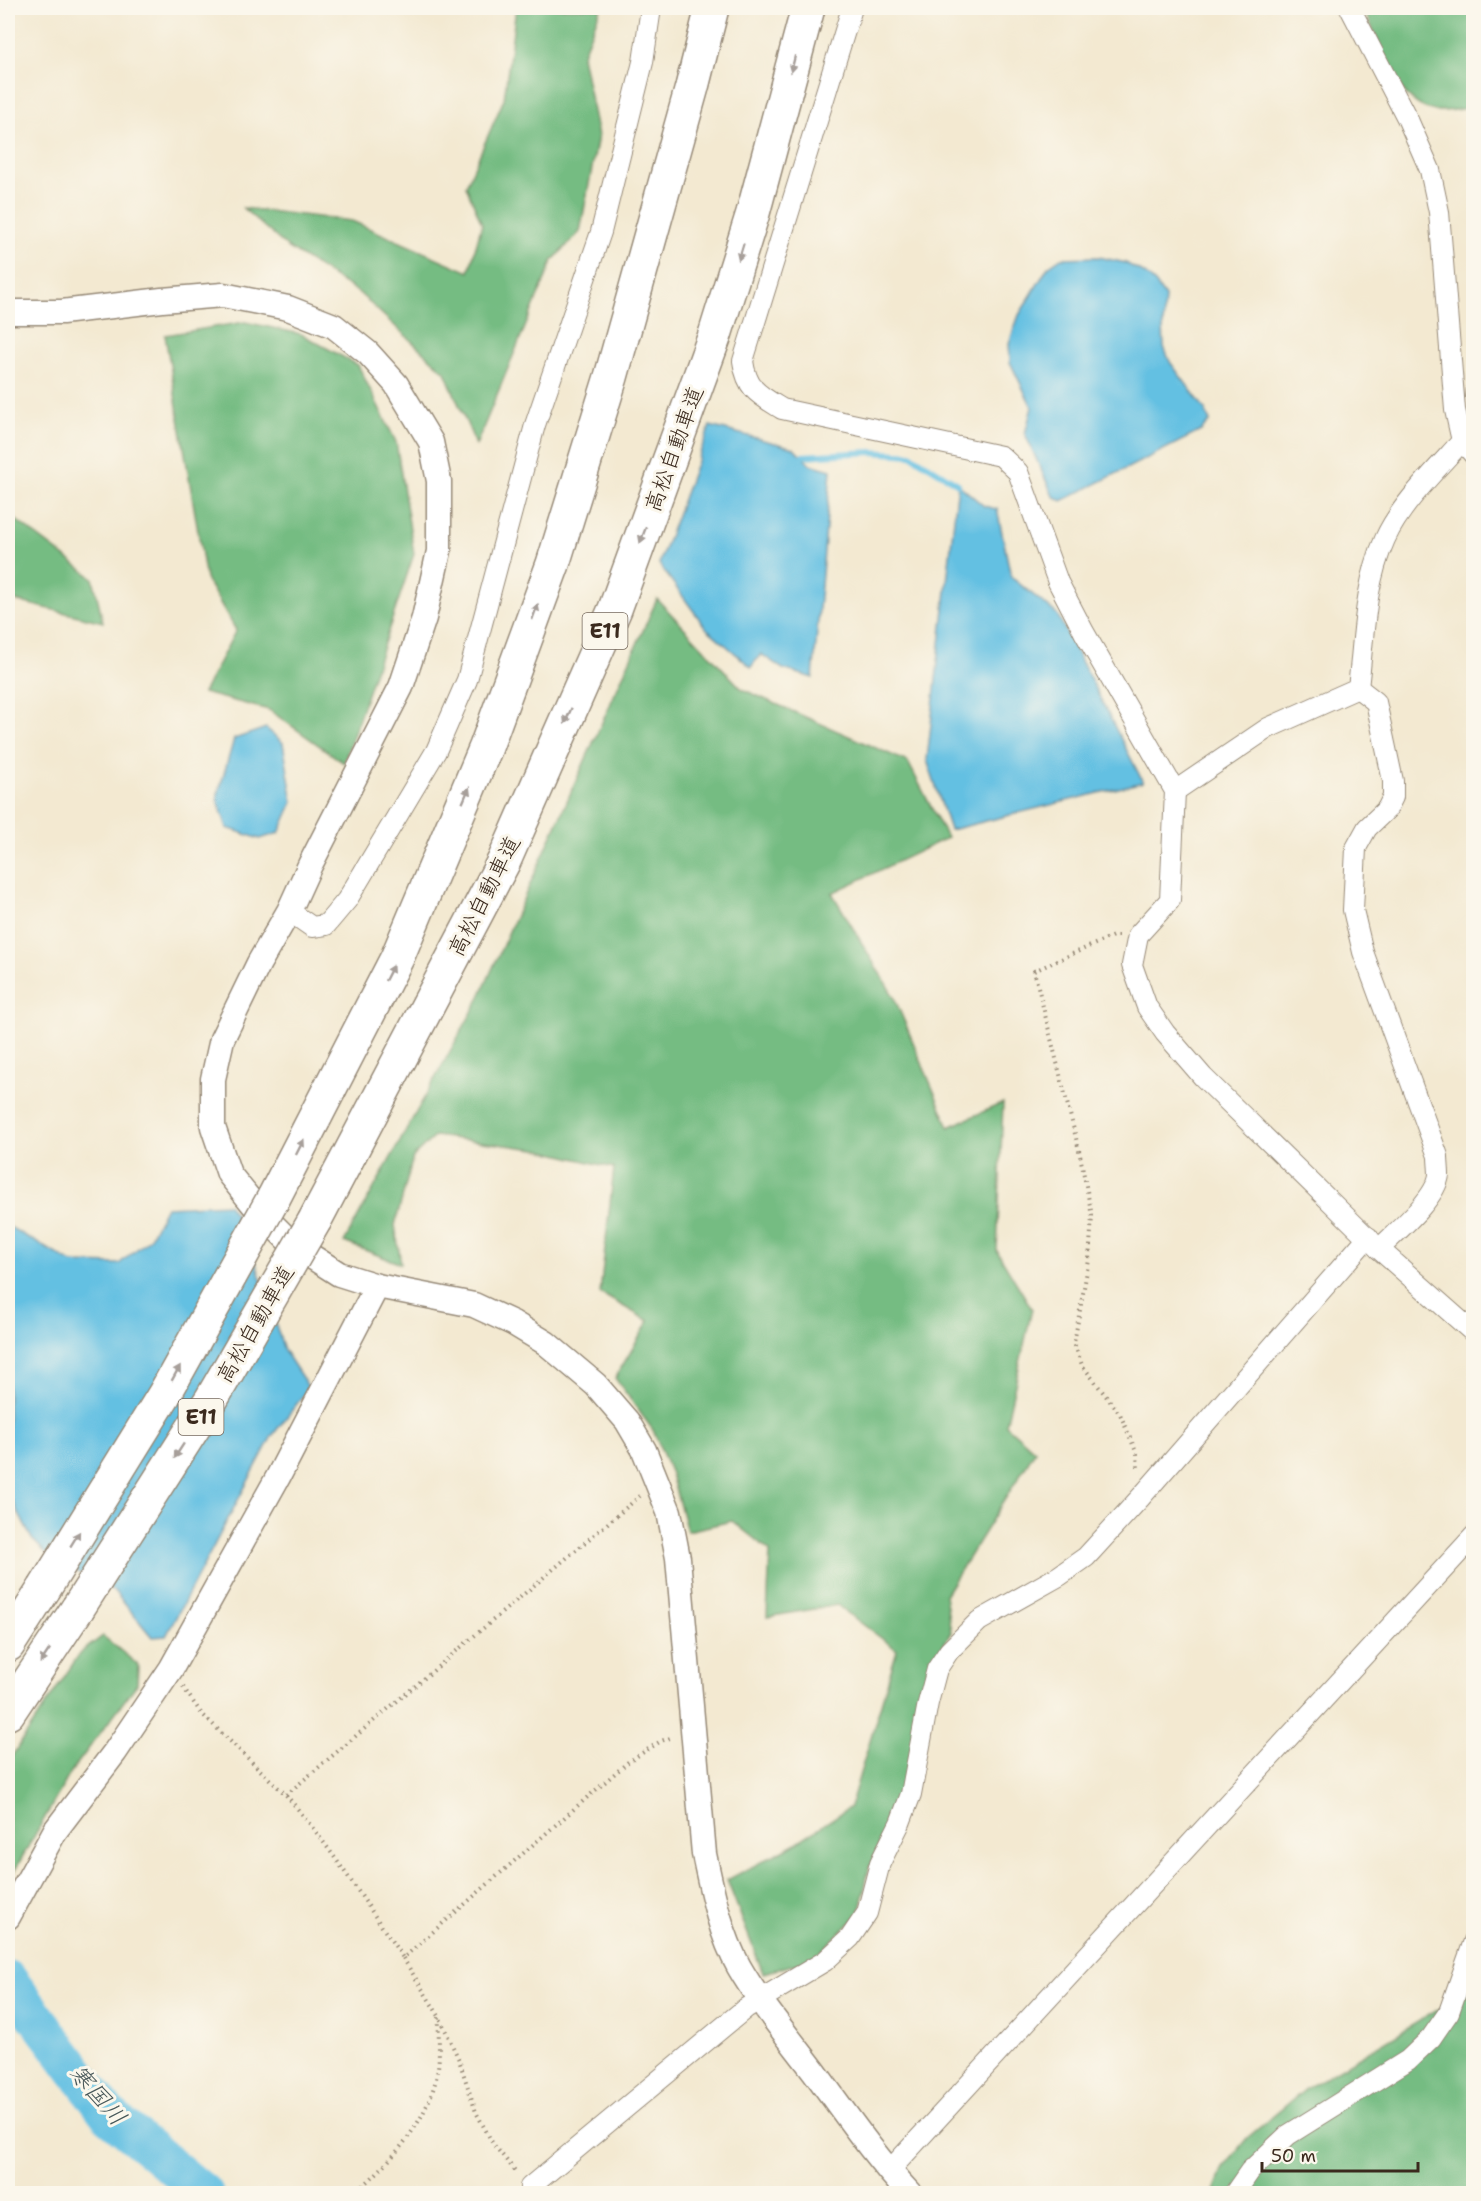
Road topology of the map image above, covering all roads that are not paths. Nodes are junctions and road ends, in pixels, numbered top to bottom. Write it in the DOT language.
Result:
graph roads {
  1 [pos="651,8"];
  2 [pos="712,8"];
  3 [pos="808,8"];
  4 [pos="852,8"];
  5 [pos="1350,8"];
  6 [pos="8,312"];
  7 [pos="1468,448"];
  8 [pos="1358,688"];
  9 [pos="1175,791"];
  10 [pos="289,911"];
  11 [pos="1374,1243"];
  12 [pos="377,1286"];
  13 [pos="1473,1333"];
  14 [pos="1473,1536"];
  15 [pos="8,1645"];
  16 [pos="8,1713"];
  17 [pos="8,1917"];
  18 [pos="1473,1941"];
  19 [pos="760,1998"];
  20 [pos="899,2186"];
  21 [pos="532,2190"];
  22 [pos="1234,2193"];
  1 -- 10 [label="street"];
  15 -- 2 [label="highway, 高松自動車道 / E11, one-way, bridge"];
  3 -- 16 [label="highway, 高松自動車道 / E11, one-way, bridge"];
  4 -- 9 [label="street"];
  5 -- 7 [label="street"];
  6 -- 10 [label="street"];
  7 -- 8 [label="street"];
  8 -- 9 [label="street"];
  8 -- 11 [label="street"];
  9 -- 11 [label="street"];
  10 -- 12 [label="street"];
  11 -- 13 [label="street"];
  11 -- 19 [label="street"];
  12 -- 17 [label="street"];
  12 -- 19 [label="street"];
  14 -- 20 [label="street"];
  18 -- 22 [label="street"];
  19 -- 20 [label="street"];
  19 -- 21 [label="street"];
}
